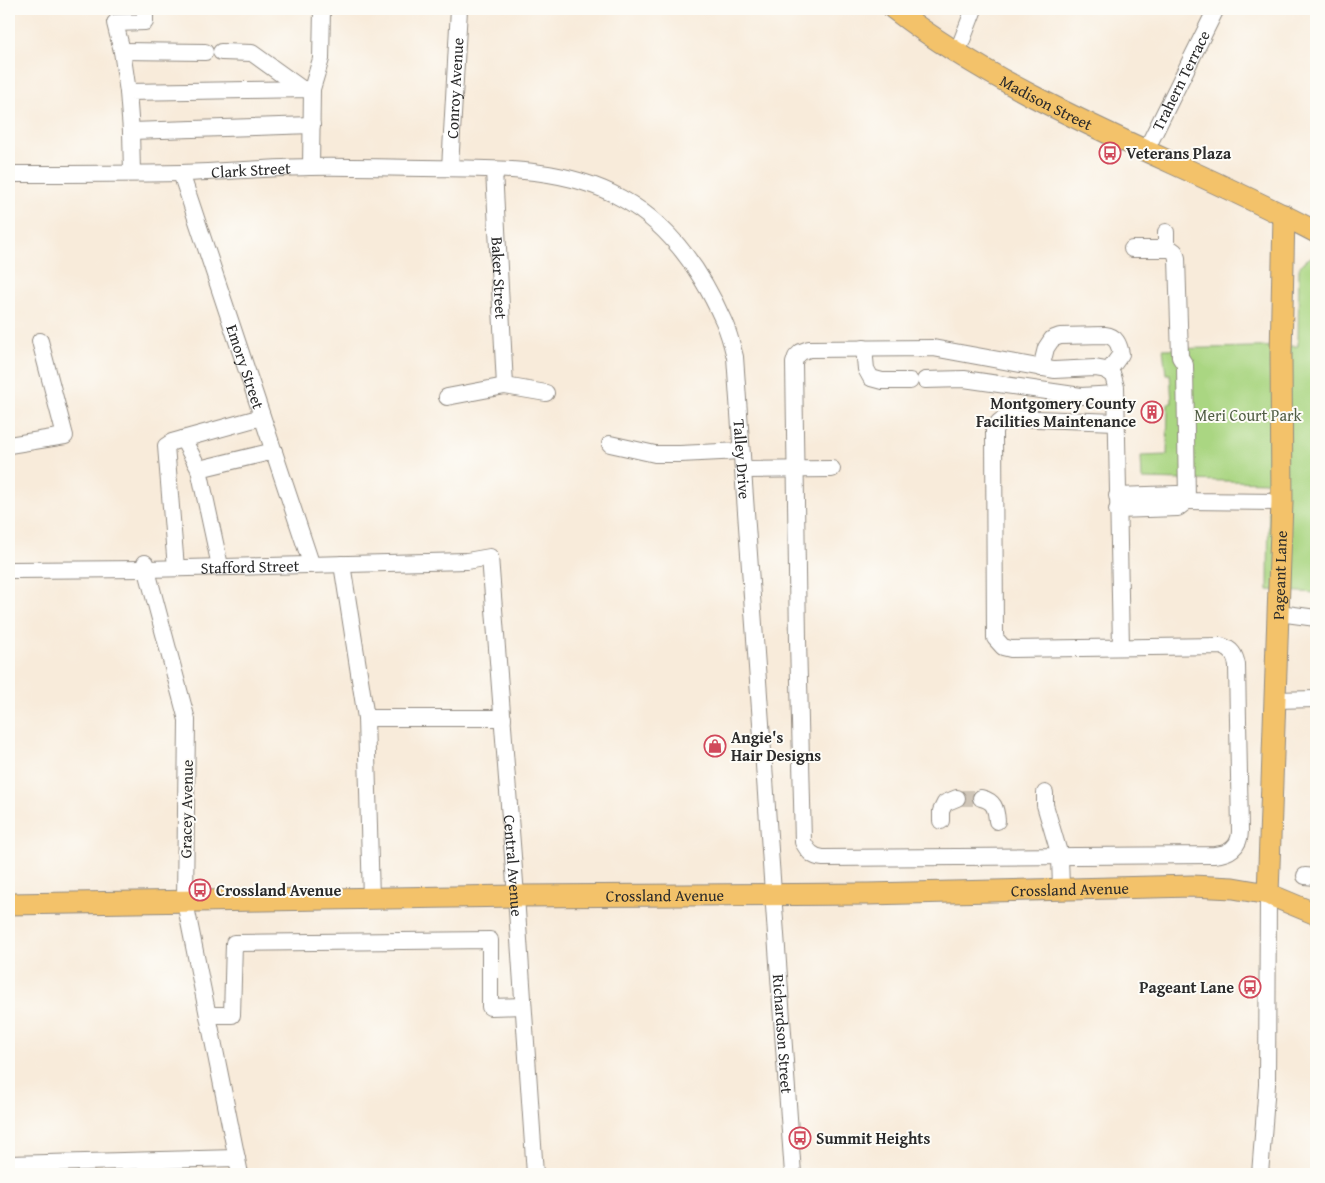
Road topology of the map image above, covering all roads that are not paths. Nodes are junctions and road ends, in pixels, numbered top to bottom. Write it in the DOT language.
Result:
graph roads {
  1 [pos="145,9"];
  2 [pos="322,9"];
  3 [pos="460,9"];
  4 [pos="894,9"];
  5 [pos="974,9"];
  6 [pos="1216,9"];
  7 [pos="115,16"];
  8 [pos="122,51"];
  9 [pos="958,53"];
  10 [pos="307,89"];
  11 [pos="128,92"];
  12 [pos="312,125"];
  13 [pos="131,130"];
  14 [pos="1144,152"];
  15 [pos="311,167"];
  16 [pos="450,168"];
  17 [pos="494,170"];
  18 [pos="132,173"];
  19 [pos="181,173"];
  20 [pos="9,174"];
  21 [pos="1284,215"];
  22 [pos="1166,232"];
  23 [pos="1316,232"];
  24 [pos="1132,249"];
  25 [pos="1166,249"];
  26 [pos="40,340"];
  27 [pos="864,348"];
  28 [pos="948,351"];
  29 [pos="1041,368"];
  30 [pos="1108,372"];
  31 [pos="964,380"];
  32 [pos="504,386"];
  33 [pos="546,393"];
  34 [pos="1116,394"];
  35 [pos="447,397"];
  36 [pos="262,417"];
  37 [pos="1116,422"];
  38 [pos="183,439"];
  39 [pos="610,444"];
  40 [pos="9,445"];
  41 [pos="274,451"];
  42 [pos="742,451"];
  43 [pos="199,469"];
  44 [pos="795,469"];
  45 [pos="832,469"];
  46 [pos="743,470"];
  47 [pos="1187,501"];
  48 [pos="1282,502"];
  49 [pos="1117,503"];
  50 [pos="490,557"];
  51 [pos="310,560"];
  52 [pos="342,564"];
  53 [pos="146,566"];
  54 [pos="220,566"];
  55 [pos="176,568"];
  56 [pos="9,570"];
  57 [pos="1278,613"];
  58 [pos="1316,618"];
  59 [pos="1122,647"];
  60 [pos="1316,699"];
  61 [pos="1275,700"];
  62 [pos="366,718"];
  63 [pos="503,718"];
  64 [pos="1045,792"];
  65 [pos="957,798"];
  66 [pos="981,798"];
  67 [pos="941,821"];
  68 [pos="996,821"];
  69 [pos="1060,856"];
  70 [pos="1061,888"];
  71 [pos="772,894"];
  72 [pos="1268,894"];
  73 [pos="516,896"];
  74 [pos="371,899"];
  75 [pos="185,902"];
  76 [pos="9,904"];
  77 [pos="1316,914"];
  78 [pos="523,1006"];
  79 [pos="208,1015"];
  80 [pos="9,1164"];
  81 [pos="239,1166"];
  82 [pos="130,1168"];
  83 [pos="535,1174"];
  84 [pos="793,1174"];
  85 [pos="1261,1174"];
  1 -- 7 [label="street"];
  2 -- 10 [label="street"];
  3 -- 16 [label="street, Conroy Avenue"];
  4 -- 9 [label="main road, Madison Street"];
  5 -- 9 [label="street"];
  6 -- 14 [label="street, Trahern Terrace"];
  7 -- 8 [label="street"];
  8 -- 10 [label="street"];
  8 -- 11 [label="street"];
  9 -- 14 [label="main road, Madison Street"];
  10 -- 11 [label="street"];
  10 -- 12 [label="street"];
  11 -- 13 [label="street"];
  12 -- 13 [label="street"];
  12 -- 15 [label="street"];
  13 -- 18 [label="street"];
  14 -- 21 [label="main road, Madison Street"];
  15 -- 16 [label="street, Clark Street"];
  15 -- 19 [label="street, Clark Street"];
  16 -- 17 [label="street, Clark Street"];
  17 -- 32 [label="street, Baker Street"];
  17 -- 42 [label="street, Talley Drive"];
  18 -- 19 [label="street, Clark Street"];
  18 -- 20 [label="street, Clark Street"];
  19 -- 36 [label="street, Emory Street"];
  21 -- 23 [label="main road, Madison Street"];
  21 -- 48 [label="main road, Pageant Lane"];
  22 -- 25 [label="street"];
  24 -- 25 [label="street"];
  25 -- 47 [label="street"];
  26 -- 40 [label="street"];
  27 -- 28 [label="street"];
  27 -- 31 [label="street"];
  27 -- 44 [label="street"];
  28 -- 29 [label="street"];
  28 -- 31 [label="street"];
  29 -- 30 [label="street"];
  29 -- 30 [label="street"];
  30 -- 34 [label="street"];
  31 -- 34 [label="street"];
  32 -- 33 [label="street"];
  32 -- 35 [label="street"];
  34 -- 37 [label="street"];
  36 -- 38 [label="street"];
  36 -- 41 [label="street, Emory Street"];
  37 -- 49 [label="street"];
  37 -- 59 [label="street"];
  38 -- 43 [label="street"];
  38 -- 55 [label="street"];
  39 -- 42 [label="street"];
  41 -- 43 [label="street"];
  41 -- 51 [label="street, Emory Street"];
  42 -- 46 [label="street, Talley Drive"];
  43 -- 54 [label="street"];
  44 -- 45 [label="street"];
  44 -- 46 [label="street"];
  44 -- 69 [label="street"];
  46 -- 71 [label="street, Talley Drive"];
  47 -- 48 [label="street"];
  47 -- 49 [label="street"];
  48 -- 57 [label="main road, Pageant Lane"];
  49 -- 59 [label="street"];
  50 -- 52 [label="street, Stafford Street"];
  50 -- 63 [label="street, Central Avenue"];
  52 -- 54 [label="street, Stafford Street"];
  52 -- 62 [label="street"];
  53 -- 55 [label="street, Stafford Street"];
  53 -- 56 [label="street, Stafford Street"];
  53 -- 75 [label="street, Gracey Avenue"];
  54 -- 55 [label="street, Stafford Street"];
  57 -- 58 [label="street"];
  57 -- 61 [label="main road, Pageant Lane"];
  59 -- 69 [label="street"];
  60 -- 61 [label="street"];
  61 -- 72 [label="main road, Pageant Lane"];
  62 -- 63 [label="street"];
  62 -- 74 [label="street"];
  63 -- 73 [label="street, Central Avenue"];
  64 -- 69 [label="street"];
  65 -- 67 [label="street"];
  66 -- 68 [label="street"];
  69 -- 70 [label="street"];
  70 -- 71 [label="main road, Crossland Avenue"];
  70 -- 72 [label="main road, Crossland Avenue"];
  71 -- 73 [label="main road, Crossland Avenue"];
  71 -- 84 [label="street, Richardson Street"];
  72 -- 77 [label="main road, Crossland Avenue"];
  72 -- 85 [label="street, Pageant Lane"];
  73 -- 74 [label="main road, Crossland Avenue"];
  73 -- 78 [label="street, Central Avenue"];
  74 -- 75 [label="main road, Crossland Avenue"];
  75 -- 76 [label="main road, Crossland Avenue"];
  75 -- 79 [label="street, Gracey Avenue"];
  78 -- 79 [label="street"];
  78 -- 83 [label="street, Central Avenue"];
  79 -- 81 [label="street, Gracey Avenue"];
  80 -- 82 [label="street"];
  81 -- 82 [label="street"];
}
